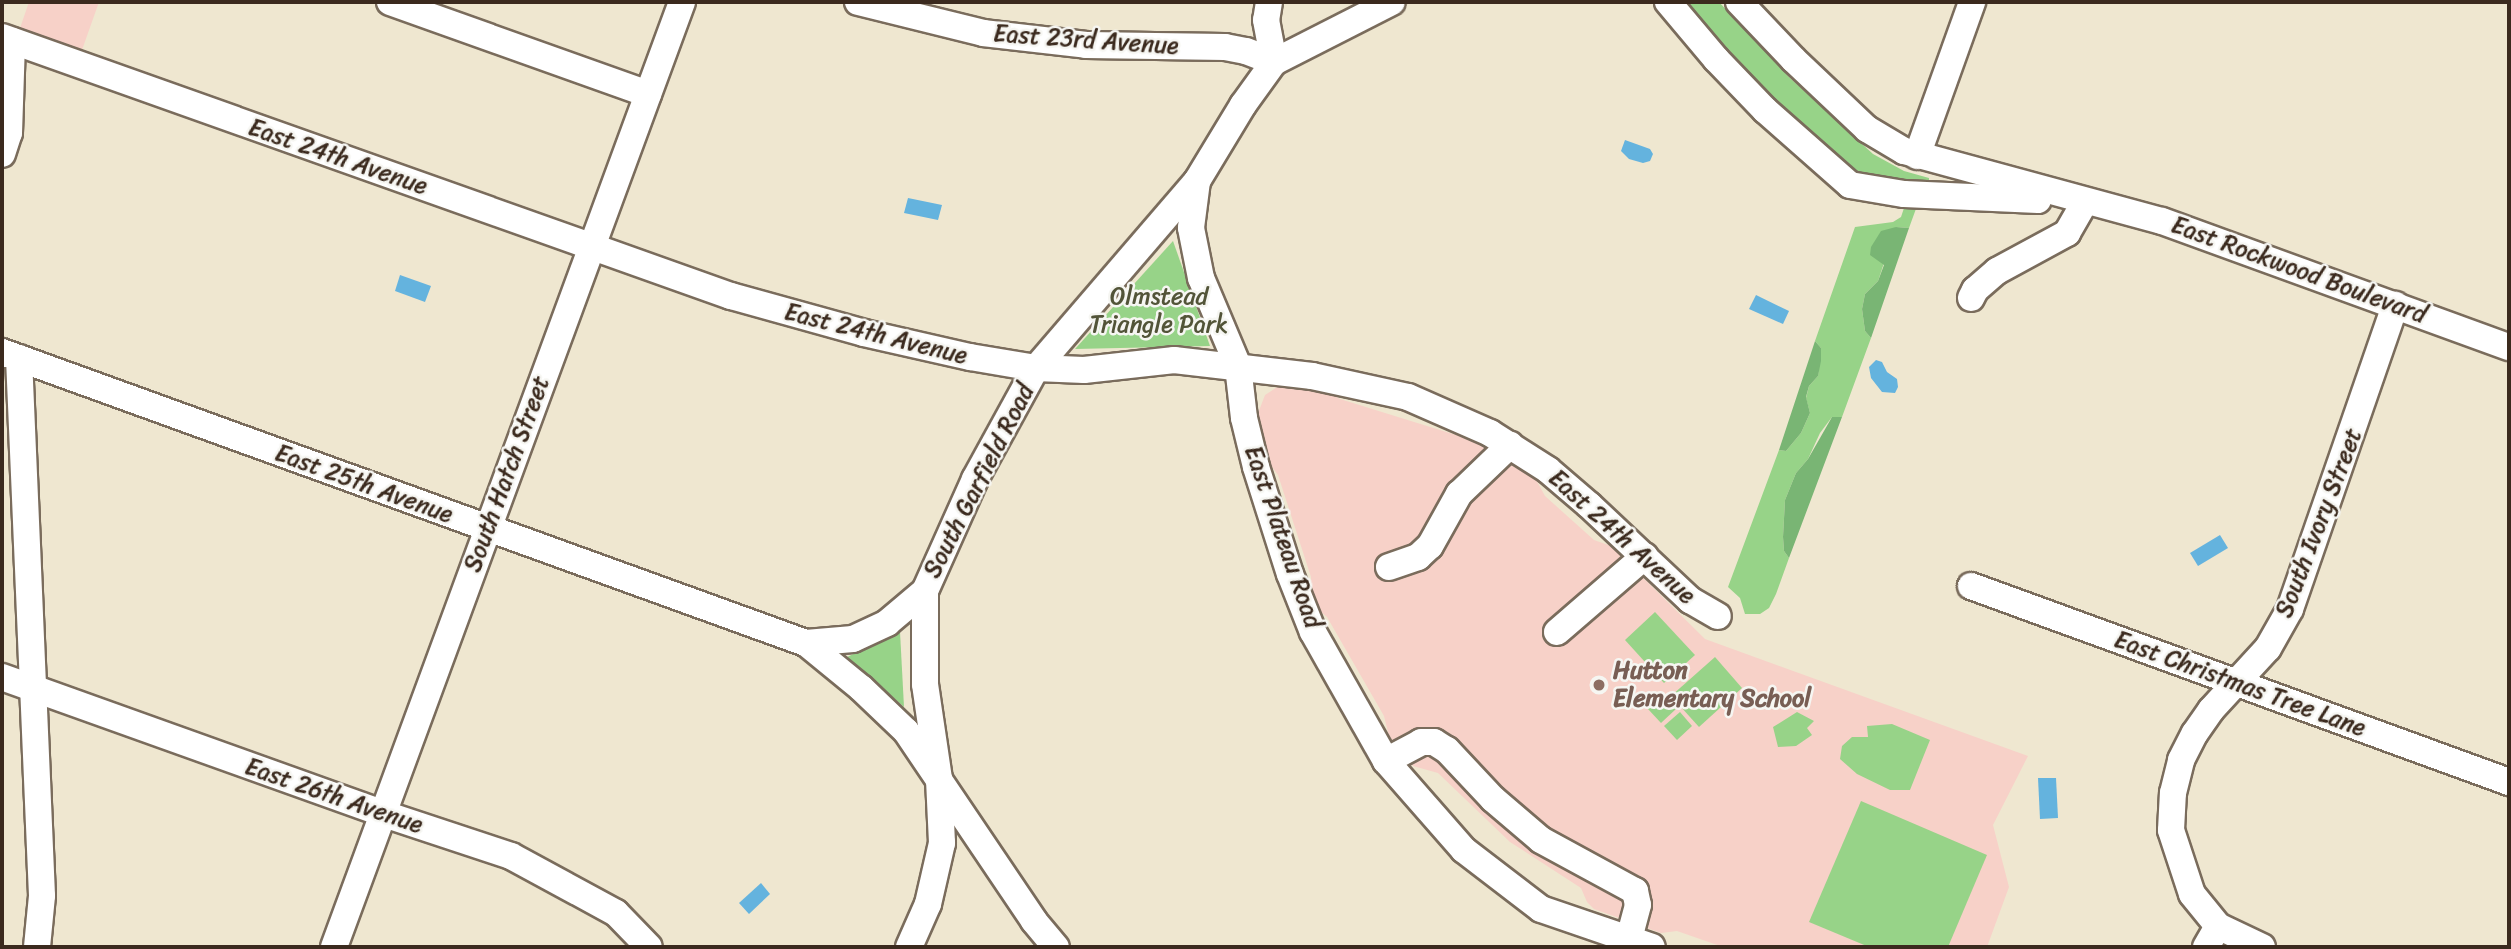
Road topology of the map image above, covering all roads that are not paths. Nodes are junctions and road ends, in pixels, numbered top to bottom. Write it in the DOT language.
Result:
graph roads {
  1 [pos="390,2"];
  2 [pos="682,2"];
  3 [pos="858,2"];
  4 [pos="1269,2"];
  5 [pos="1392,2"];
  6 [pos="1668,2"];
  7 [pos="1739,2"];
  8 [pos="1972,2"];
  9 [pos="7,39"];
  10 [pos="1274,62"];
  11 [pos="648,94"];
  12 [pos="2,154"];
  13 [pos="1917,156"];
  14 [pos="1197,181"];
  15 [pos="2085,202"];
  16 [pos="591,246"];
  17 [pos="1971,298"];
  18 [pos="2395,305"];
  19 [pos="2509,347"];
  20 [pos="10,355"];
  21 [pos="1238,366"];
  22 [pos="1036,368"];
  23 [pos="1510,445"];
  24 [pos="486,528"];
  25 [pos="1645,556"];
  26 [pos="1389,566"];
  27 [pos="1971,586"];
  28 [pos="925,591"];
  29 [pos="1718,616"];
  30 [pos="1558,632"];
  31 [pos="806,643"];
  32 [pos="2,677"];
  33 [pos="2238,684"];
  34 [pos="31,687"];
  35 [pos="1386,761"];
  36 [pos="939,779"];
  37 [pos="2509,782"];
  38 [pos="384,814"];
  39 [pos="2212,937"];
  40 [pos="1637,944"];
  41 [pos="37,947"];
  42 [pos="334,947"];
  43 [pos="649,947"];
  44 [pos="909,947"];
  45 [pos="1056,947"];
  46 [pos="2262,947"];
  1 -- 11 [label="street"];
  2 -- 11 [label="street, South Hatch Street"];
  3 -- 10 [label="street, East 23rd Avenue"];
  4 -- 10 [label="street"];
  5 -- 10 [label="street, South Garfield Road"];
  6 -- 15 [label="street, East Rockwood Boulevard"];
  7 -- 13 [label="street, East Rockwood Boulevard"];
  8 -- 13 [label="street"];
  9 -- 12 [label="street"];
  9 -- 16 [label="street, East 24th Avenue"];
  10 -- 14 [label="street, South Garfield Road"];
  11 -- 16 [label="street, South Hatch Street"];
  13 -- 15 [label="street, East Rockwood Boulevard"];
  14 -- 21 [label="street, East Plateau Road"];
  14 -- 22 [label="street, South Garfield Road"];
  15 -- 17 [label="street"];
  15 -- 18 [label="street, East Rockwood Boulevard"];
  16 -- 22 [label="street, East 24th Avenue"];
  16 -- 24 [label="street, South Hatch Street"];
  18 -- 19 [label="street, East Rockwood Boulevard"];
  18 -- 33 [label="street, South Ivory Street"];
  20 -- 24 [label="street, East 25th Avenue"];
  20 -- 34 [label="street"];
  21 -- 22 [label="street, East 24th Avenue"];
  21 -- 23 [label="street, East 24th Avenue"];
  21 -- 35 [label="street, East Plateau Road"];
  22 -- 28 [label="street, South Garfield Road"];
  23 -- 25 [label="street, East 24th Avenue"];
  23 -- 26 [label="street"];
  24 -- 31 [label="street, East 25th Avenue"];
  24 -- 38 [label="street, South Hatch Street"];
  25 -- 29 [label="street, East 24th Avenue"];
  25 -- 30 [label="street"];
  27 -- 33 [label="street, East Christmas Tree Lane"];
  28 -- 31 [label="street, East 25th Avenue"];
  28 -- 36 [label="street, South Garfield Road"];
  31 -- 36 [label="street, East 25th Avenue"];
  32 -- 34 [label="street, East 26th Avenue"];
  33 -- 37 [label="street, East Christmas Tree Lane"];
  33 -- 39 [label="street, South Ivory Street"];
  34 -- 38 [label="street, East 26th Avenue"];
  34 -- 41 [label="street"];
  35 -- 40 [label="street, East Plateau Road"];
  35 -- 40 [label="street"];
  36 -- 44 [label="street, South Garfield Road"];
  36 -- 45 [label="street"];
  38 -- 42 [label="street, South Hatch Street"];
  38 -- 43 [label="street, East 26th Avenue"];
  39 -- 46 [label="street"];
}
